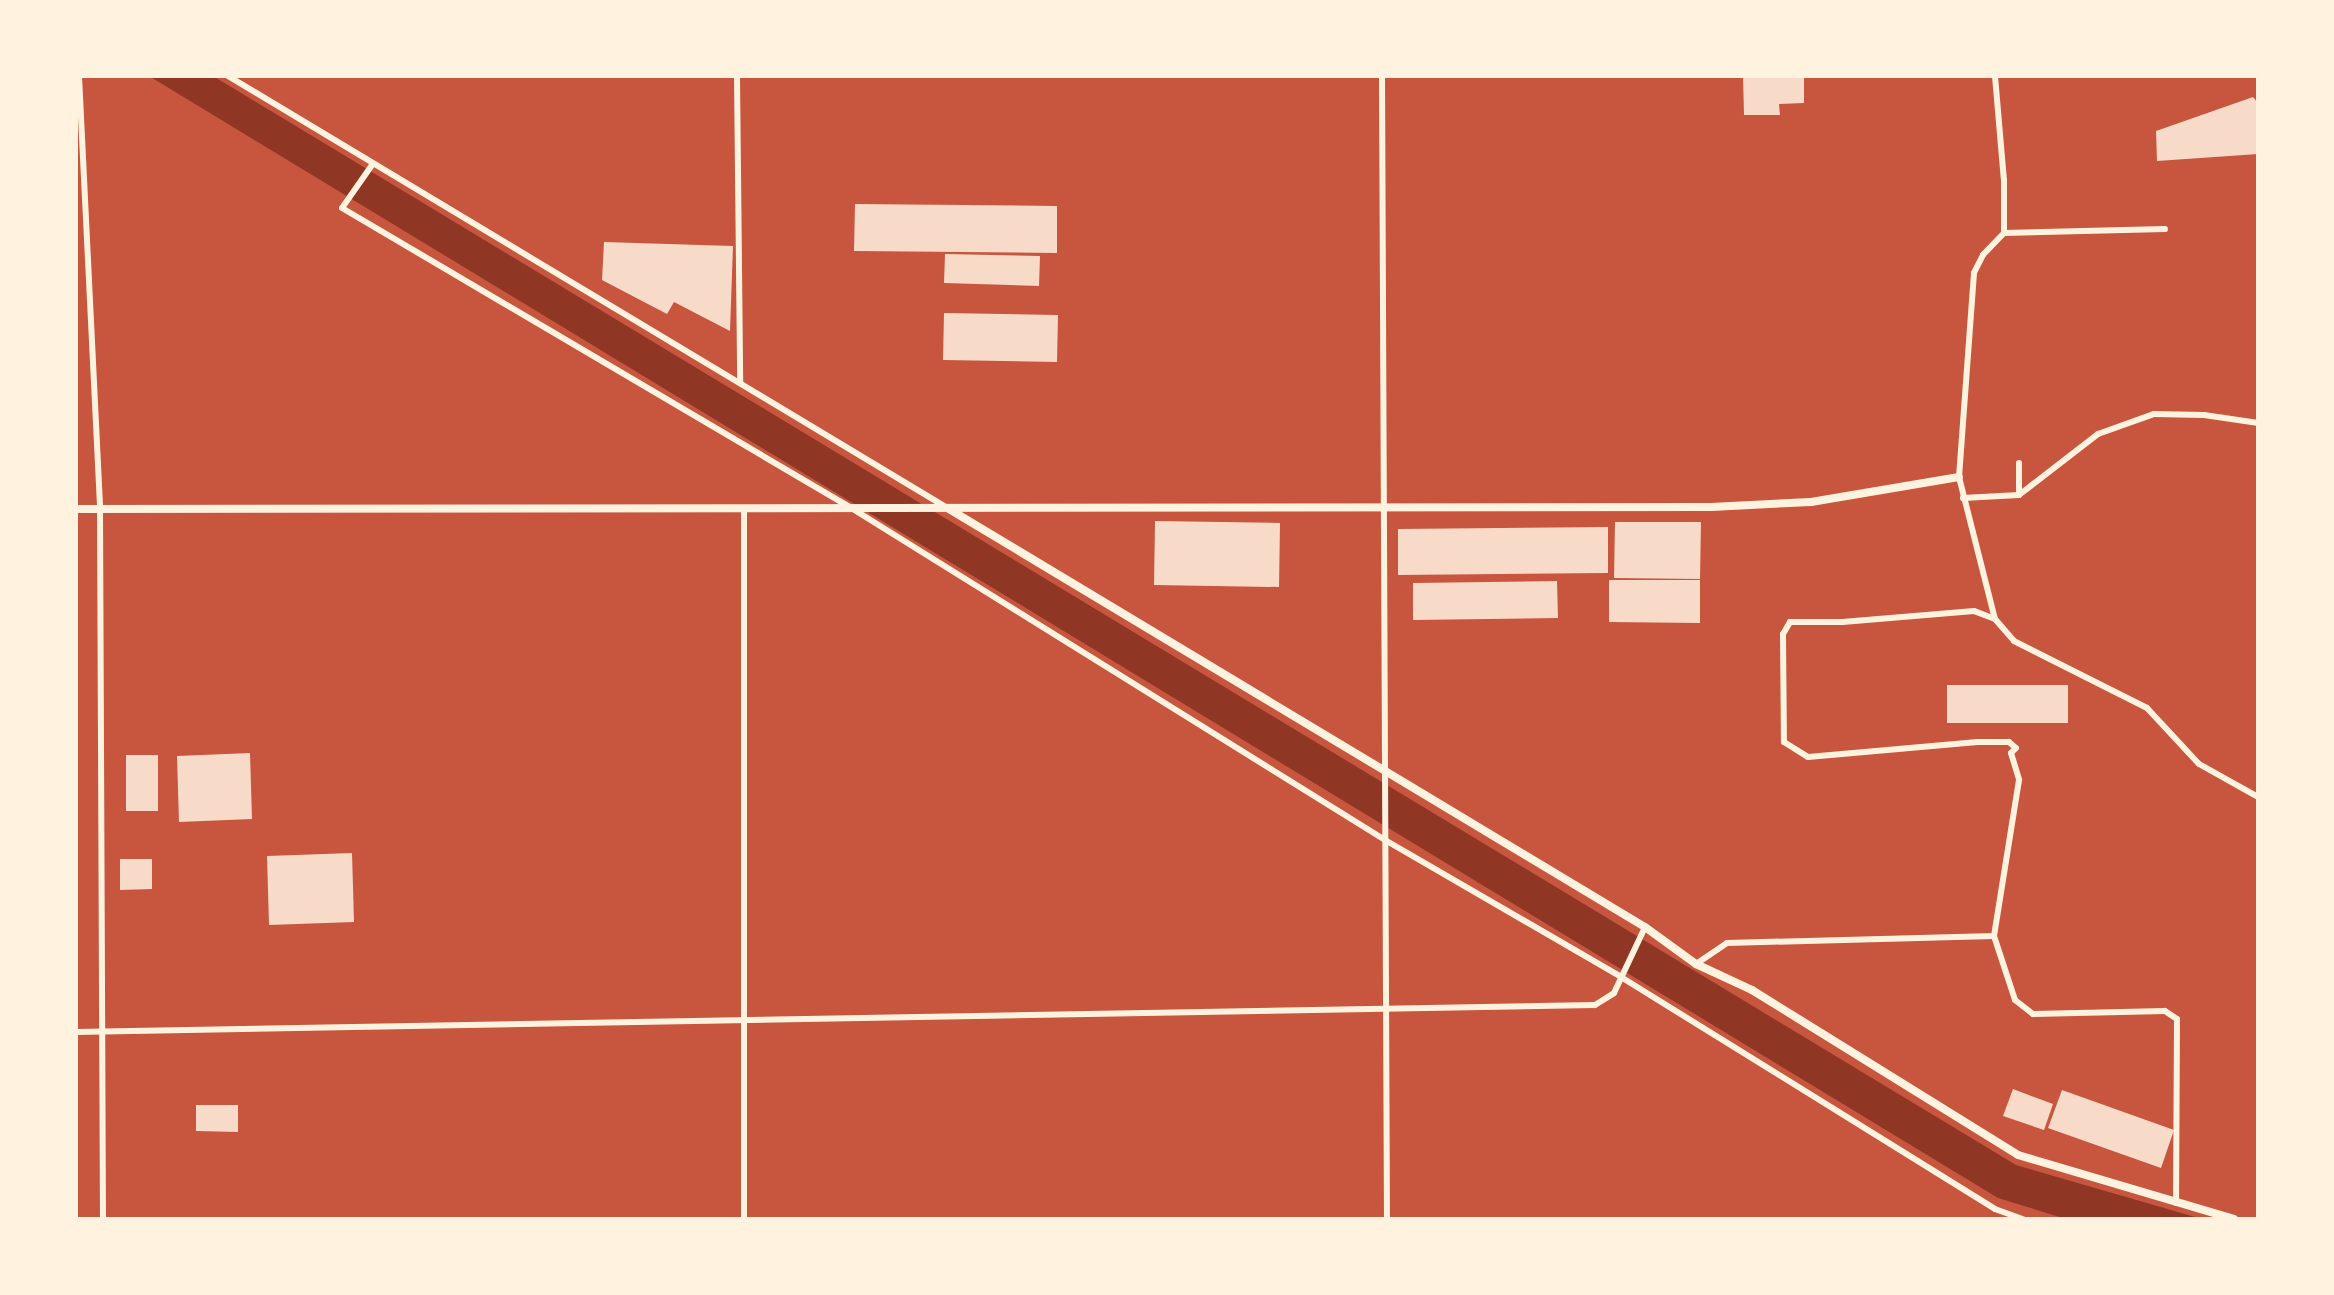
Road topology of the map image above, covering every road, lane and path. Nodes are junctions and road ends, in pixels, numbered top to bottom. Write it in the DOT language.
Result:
graph roads {
  1 [pos="79,76"];
  2 [pos="228,76"];
  3 [pos="737,76"];
  4 [pos="1382,76"];
  5 [pos="1995,76"];
  6 [pos="372,165"];
  7 [pos="2165,229"];
  8 [pos="2004,233"];
  9 [pos="740,383"];
  10 [pos="2258,423"];
  11 [pos="2019,463"];
  12 [pos="1959,477"];
  13 [pos="2019,495"];
  14 [pos="1963,498"];
  15 [pos="848,506"];
  16 [pos="946,507"];
  17 [pos="76,509"];
  18 [pos="100,509"];
  19 [pos="744,509"];
  20 [pos="1385,509"];
  21 [pos="1995,619"];
  22 [pos="1386,774"];
  23 [pos="2258,797"];
  24 [pos="1385,840"];
  25 [pos="1645,927"];
  26 [pos="1994,936"];
  27 [pos="1696,964"];
  28 [pos="1621,977"];
  29 [pos="1387,1008"];
  30 [pos="743,1022"];
  31 [pos="76,1032"];
  32 [pos="101,1032"];
  33 [pos="2176,1203"];
  34 [pos="103,1219"];
  35 [pos="744,1219"];
  36 [pos="1387,1219"];
  37 [pos="2023,1219"];
  38 [pos="2234,1219"];
  1 -- 18 [label="lane"];
  2 -- 6 [label="lane"];
  3 -- 9 [label="lane"];
  4 -- 20 [label="lane"];
  5 -- 8 [label="lane"];
  6 -- 9 [label="lane"];
  6 -- 15 [label="lane"];
  7 -- 8 [label="lane"];
  8 -- 12 [label="lane"];
  9 -- 16 [label="lane"];
  10 -- 13 [label="lane"];
  11 -- 13 [label="lane"];
  12 -- 14 [label="lane"];
  12 -- 20 [label="street"];
  13 -- 14 [label="lane"];
  14 -- 21 [label="lane"];
  15 -- 16 [label="street"];
  15 -- 19 [label="street"];
  15 -- 24 [label="lane"];
  16 -- 20 [label="street"];
  16 -- 22 [label="street"];
  17 -- 18 [label="street"];
  18 -- 19 [label="street"];
  18 -- 32 [label="lane"];
  19 -- 30 [label="lane"];
  20 -- 22 [label="lane"];
  21 -- 23 [label="lane"];
  21 -- 26 [label="lane"];
  22 -- 24 [label="lane"];
  22 -- 25 [label="street"];
  24 -- 28 [label="lane"];
  24 -- 29 [label="lane"];
  25 -- 27 [label="street"];
  25 -- 28 [label="lane"];
  26 -- 27 [label="lane"];
  26 -- 33 [label="lane"];
  27 -- 33 [label="street"];
  28 -- 29 [label="lane"];
  28 -- 37 [label="lane"];
  29 -- 30 [label="lane"];
  29 -- 36 [label="lane"];
  30 -- 32 [label="lane"];
  30 -- 35 [label="lane"];
  31 -- 32 [label="lane"];
  32 -- 34 [label="lane"];
  33 -- 38 [label="street"];
}
